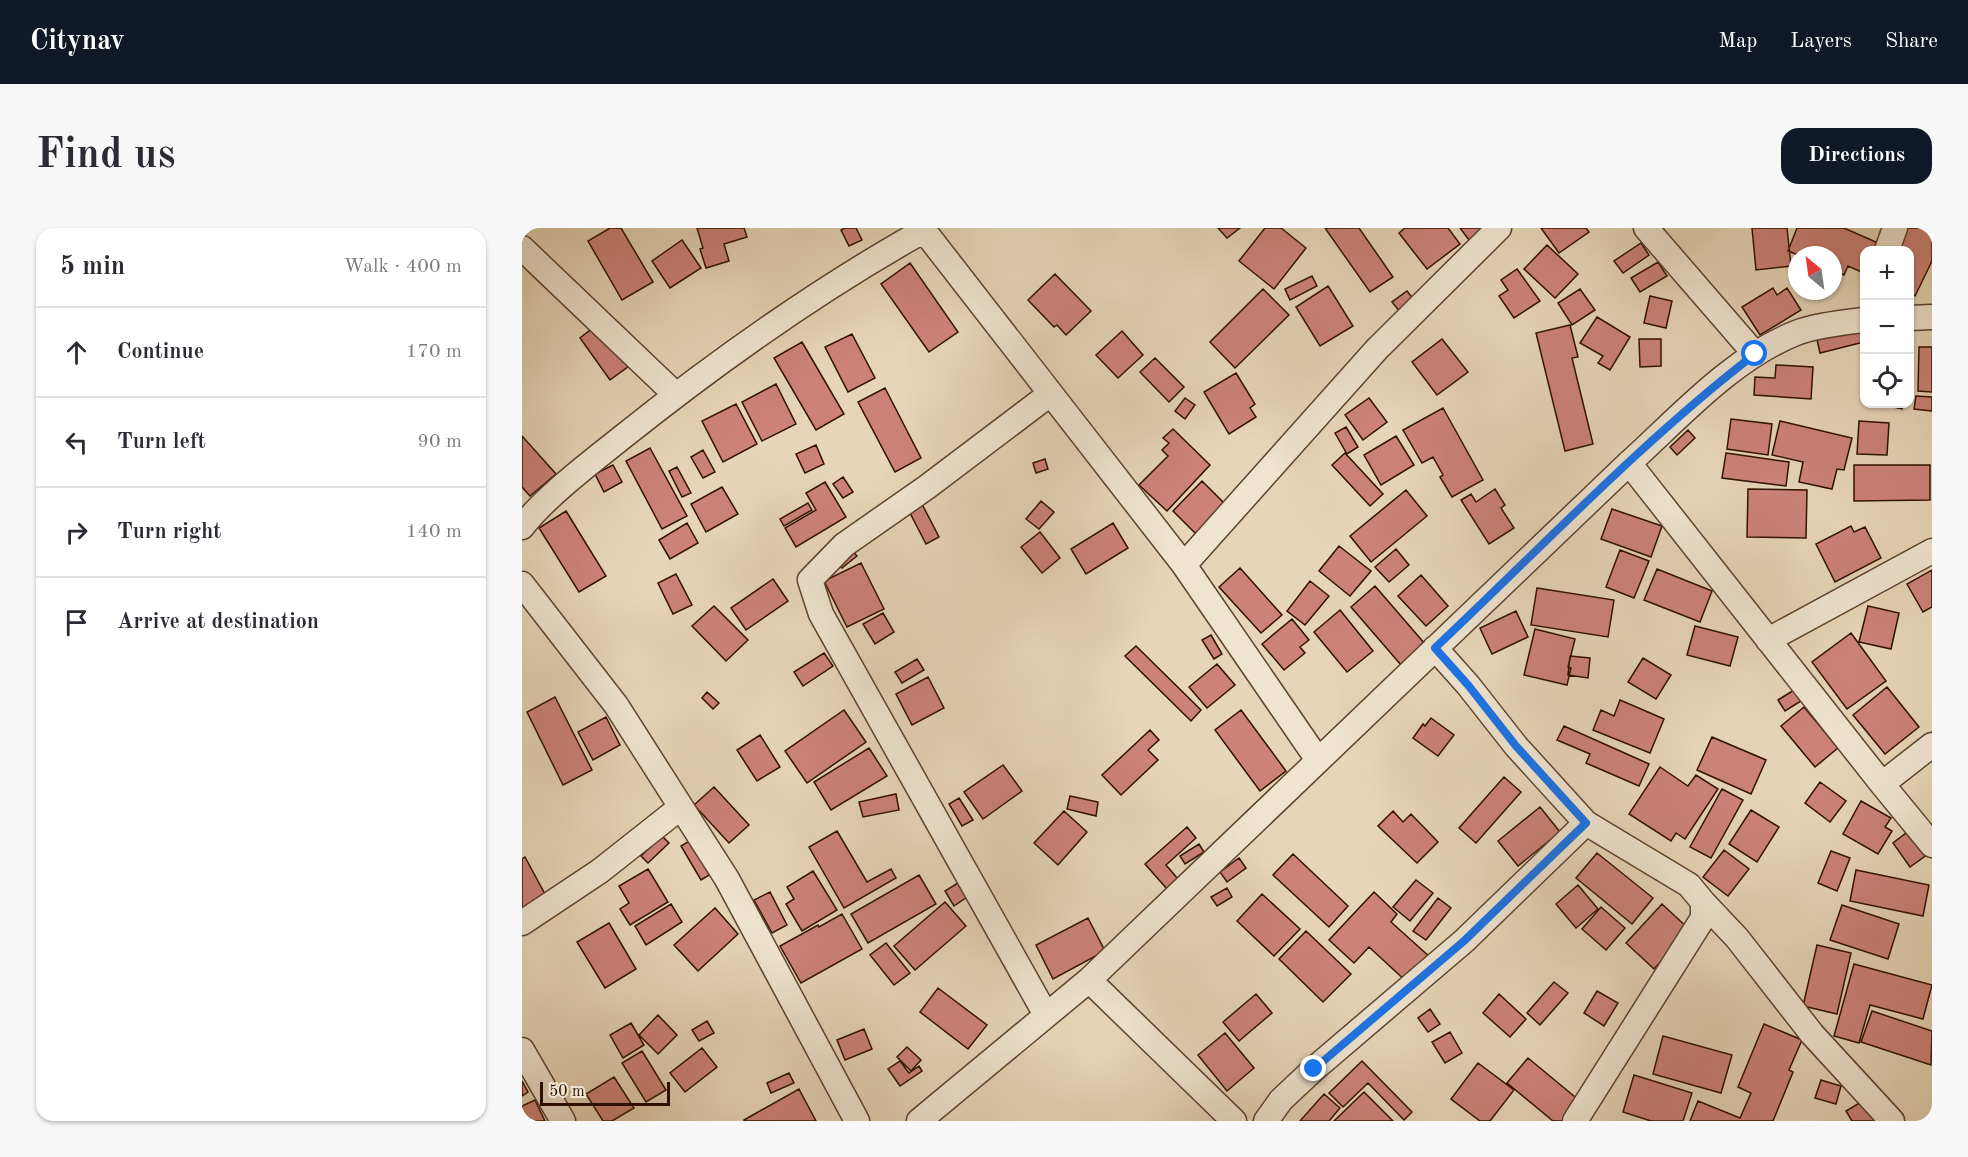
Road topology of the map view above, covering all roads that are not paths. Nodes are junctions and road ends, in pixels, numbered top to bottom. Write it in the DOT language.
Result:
graph roads {
  1 [pos="1499,228"];
  2 [pos="1646,228"];
  3 [pos="1895,228"];
  4 [pos="923,229"];
  5 [pos="1888,246"];
  6 [pos="522,248"];
  7 [pos="1932,317"];
  8 [pos="1914,318"];
  9 [pos="1860,319"];
  10 [pos="1755,354"];
  11 [pos="675,394"];
  12 [pos="1050,394"];
  13 [pos="1629,463"];
  14 [pos="522,527"];
  15 [pos="1932,551"];
  16 [pos="1184,565"];
  17 [pos="522,585"];
  18 [pos="1768,640"];
  19 [pos="1435,648"];
  20 [pos="1932,745"];
  21 [pos="1318,760"];
  22 [pos="1882,784"];
  23 [pos="681,807"];
  24 [pos="1586,823"];
  25 [pos="1932,845"];
  26 [pos="1703,902"];
  27 [pos="522,923"];
  28 [pos="1089,980"];
  29 [pos="1046,1015"];
  30 [pos="522,1050"];
  31 [pos="563,1121"];
  32 [pos="857,1121"];
  33 [pos="919,1121"];
  34 [pos="1234,1121"];
  35 [pos="1266,1121"];
  36 [pos="1575,1121"];
  37 [pos="1892,1121"];
  1 -- 16 [label="street"];
  2 -- 10 [label="street"];
  3 -- 5 [label="street"];
  4 -- 11 [label="street"];
  4 -- 12 [label="street"];
  6 -- 11 [label="street"];
  7 -- 8 [label="street"];
  9 -- 10 [label="street"];
  10 -- 13 [label="street"];
  11 -- 14 [label="street"];
  12 -- 16 [label="street"];
  12 -- 29 [label="street"];
  13 -- 18 [label="street"];
  13 -- 19 [label="street"];
  15 -- 18 [label="street"];
  16 -- 21 [label="street"];
  17 -- 23 [label="street"];
  18 -- 22 [label="street"];
  19 -- 21 [label="street"];
  19 -- 24 [label="street"];
  20 -- 22 [label="street"];
  21 -- 28 [label="street"];
  22 -- 25 [label="street"];
  23 -- 27 [label="street"];
  23 -- 32 [label="street"];
  24 -- 26 [label="street"];
  24 -- 35 [label="street"];
  26 -- 36 [label="street"];
  26 -- 37 [label="street"];
  28 -- 29 [label="street"];
  28 -- 34 [label="street"];
  29 -- 33 [label="street"];
  30 -- 31 [label="street"];
}
